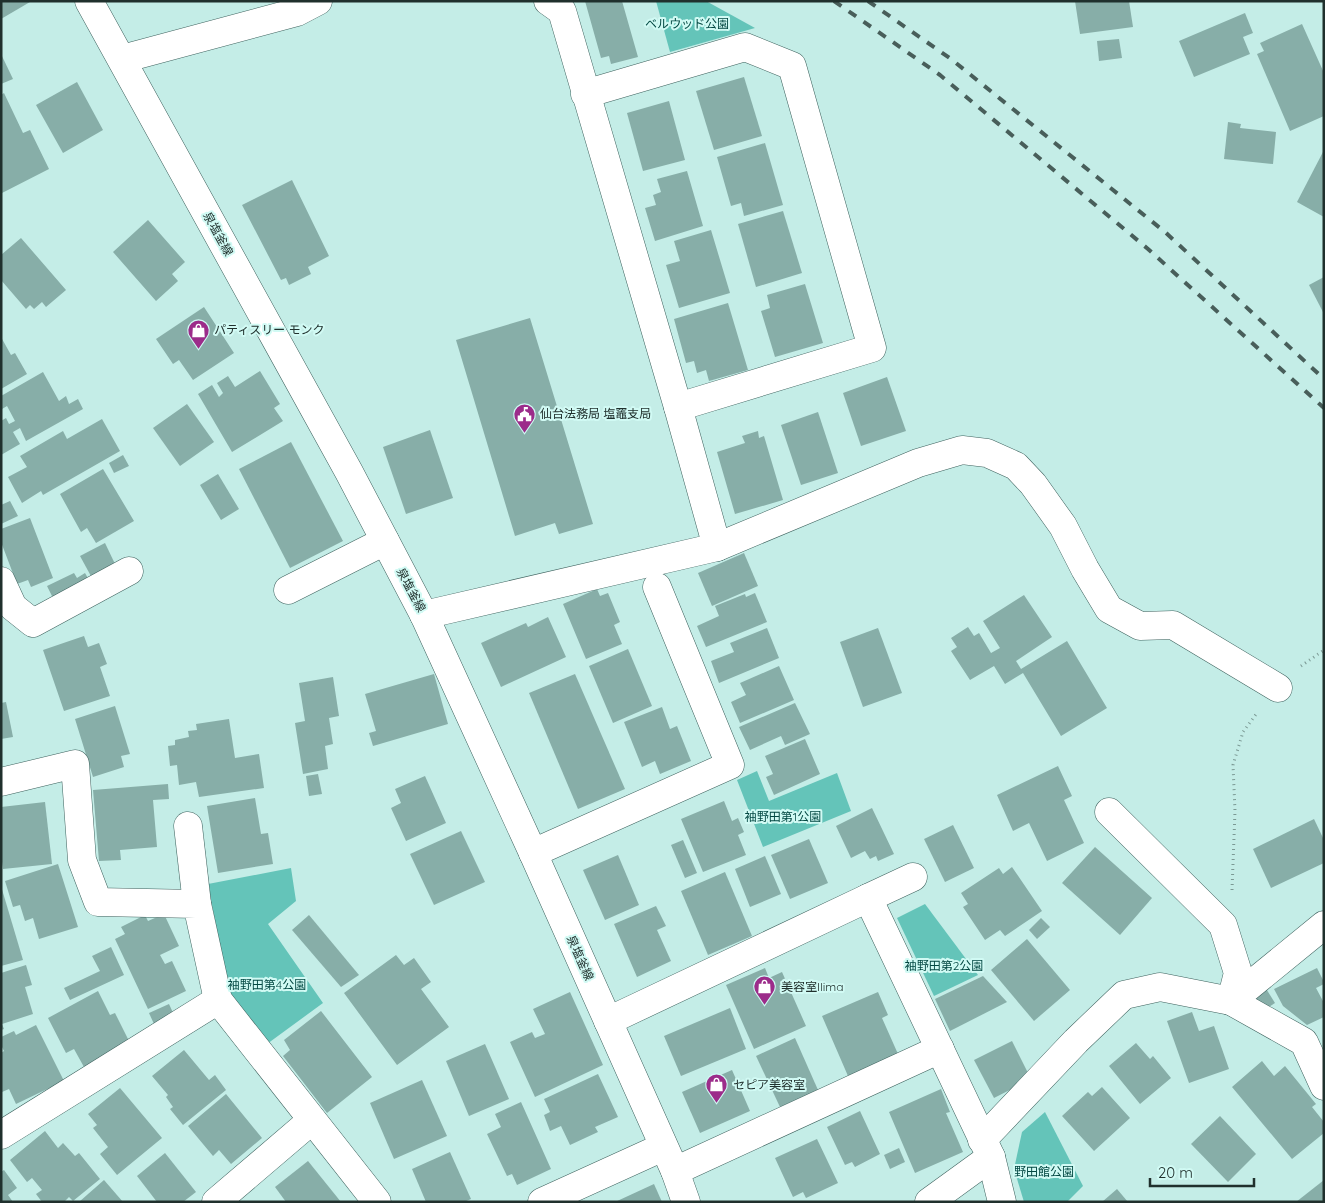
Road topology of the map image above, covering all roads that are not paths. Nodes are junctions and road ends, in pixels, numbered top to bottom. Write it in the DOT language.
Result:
graph roads {
  1 [pos="90,1"];
  2 [pos="318,1"];
  3 [pos="548,1"];
  4 [pos="122,59"];
  5 [pos="585,94"];
  6 [pos="678,407"];
  7 [pos="385,541"];
  8 [pos="717,547"];
  9 [pos="129,571"];
  10 [pos="1,581"];
  11 [pos="657,587"];
  12 [pos="288,590"];
  13 [pos="424,615"];
  14 [pos="1278,688"];
  15 [pos="1,782"];
  16 [pos="1109,812"];
  17 [pos="188,826"];
  18 [pos="533,853"];
  19 [pos="913,877"];
  20 [pos="868,898"];
  21 [pos="196,904"];
  22 [pos="1324,926"];
  23 [pos="218,1000"];
  24 [pos="1231,1001"];
  25 [pos="608,1021"];
  26 [pos="940,1049"];
  27 [pos="1324,1086"];
  28 [pos="312,1120"];
  29 [pos="2,1133"];
  30 [pos="663,1147"];
  31 [pos="986,1149"];
  32 [pos="675,1171"];
  33 [pos="216,1202"];
  34 [pos="377,1202"];
  35 [pos="542,1202"];
  36 [pos="686,1202"];
  37 [pos="929,1202"];
  38 [pos="1002,1202"];
  1 -- 4 [label="street, 泉塩釜線"];
  2 -- 4 [label="street"];
  3 -- 5 [label="street"];
  4 -- 7 [label="street, 泉塩釜線"];
  5 -- 6 [label="street"];
  5 -- 6 [label="street"];
  6 -- 8 [label="street"];
  7 -- 12 [label="street"];
  7 -- 13 [label="street, 泉塩釜線"];
  8 -- 13 [label="street"];
  8 -- 14 [label="street"];
  9 -- 10 [label="street"];
  11 -- 18 [label="street"];
  13 -- 18 [label="street, 泉塩釜線"];
  15 -- 21 [label="street"];
  16 -- 24 [label="street"];
  17 -- 21 [label="street"];
  18 -- 25 [label="street, 泉塩釜線"];
  19 -- 20 [label="street"];
  20 -- 25 [label="street"];
  20 -- 26 [label="street"];
  21 -- 23 [label="street"];
  22 -- 24 [label="street"];
  23 -- 28 [label="street"];
  23 -- 29 [label="street"];
  24 -- 27 [label="street"];
  24 -- 31 [label="street"];
  25 -- 30 [label="street, 泉塩釜線"];
  26 -- 31 [label="street"];
  26 -- 32 [label="street"];
  28 -- 33 [label="street"];
  28 -- 34 [label="street"];
  30 -- 32 [label="street, 泉塩釜線"];
  30 -- 35 [label="street"];
  31 -- 37 [label="street"];
  31 -- 38 [label="street"];
  32 -- 36 [label="street, 泉塩釜線"];
}
